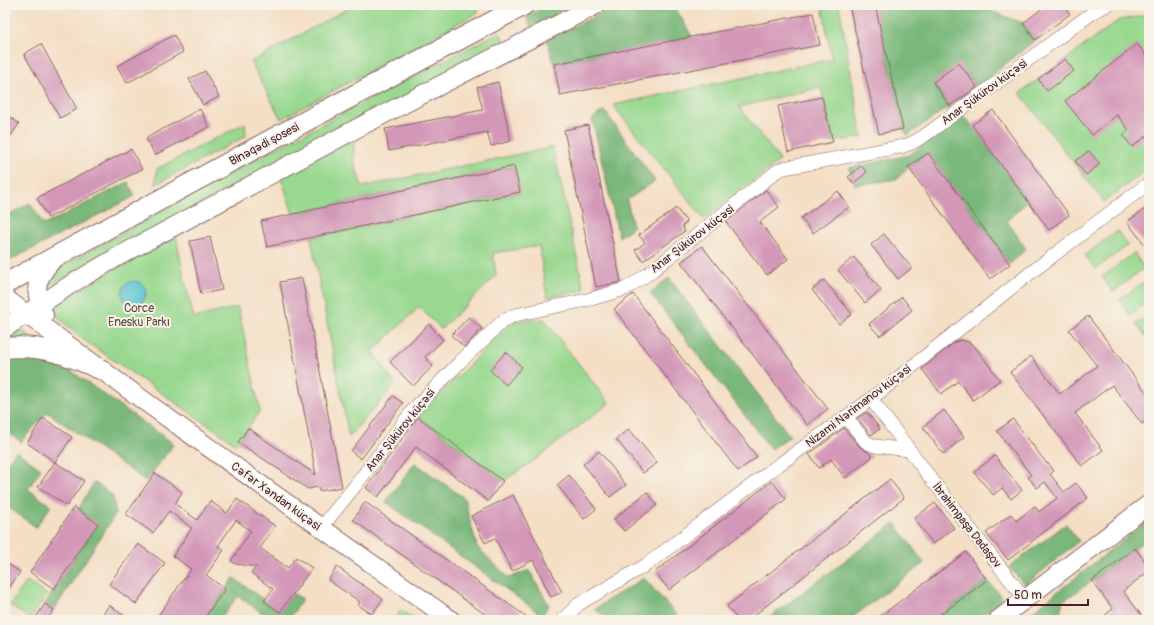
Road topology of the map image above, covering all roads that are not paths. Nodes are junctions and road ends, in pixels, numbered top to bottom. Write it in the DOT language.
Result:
graph roads {
  1 [pos="524,5"];
  2 [pos="596,5"];
  3 [pos="1107,5"];
  4 [pos="1149,183"];
  5 [pos="56,256"];
  6 [pos="6,294"];
  7 [pos="33,309"];
  8 [pos="5,327"];
  9 [pos="5,348"];
  10 [pos="102,370"];
  11 [pos="871,399"];
  12 [pos="846,417"];
  13 [pos="909,450"];
  14 [pos="1149,504"];
  15 [pos="321,528"];
  16 [pos="1025,599"];
  17 [pos="451,620"];
  18 [pos="562,620"];
  19 [pos="998,620"];
  1 -- 5 [label="main road, Binəqədi şosesi"];
  2 -- 7 [label="street"];
  3 -- 15 [label="street, Anar Şükürov küçəsi"];
  4 -- 11 [label="street, Nizami Nərimanov küçəsi"];
  5 -- 6 [label="main road, Binəqədi şosesi"];
  5 -- 7 [label="street"];
  6 -- 7 [label="street, Cəfər Xəndan küçəsi"];
  6 -- 8 [label="street"];
  7 -- 8 [label="street"];
  7 -- 10 [label="street, Cəfər Xəndan küçəsi"];
  9 -- 10 [label="main road"];
  10 -- 15 [label="street, Cəfər Xəndan küçəsi"];
  11 -- 12 [label="street, Nizami Nərimanov küçəsi"];
  11 -- 13 [label="street, İbrahimpaşa Dadaşov"];
  12 -- 13 [label="street"];
  12 -- 18 [label="street, Nizami Nərimanov küçəsi"];
  13 -- 16 [label="street, İbrahimpaşa Dadaşov"];
  14 -- 16 [label="street"];
  15 -- 17 [label="street, Cəfər Xəndan küçəsi"];
  16 -- 19 [label="street"];
}
